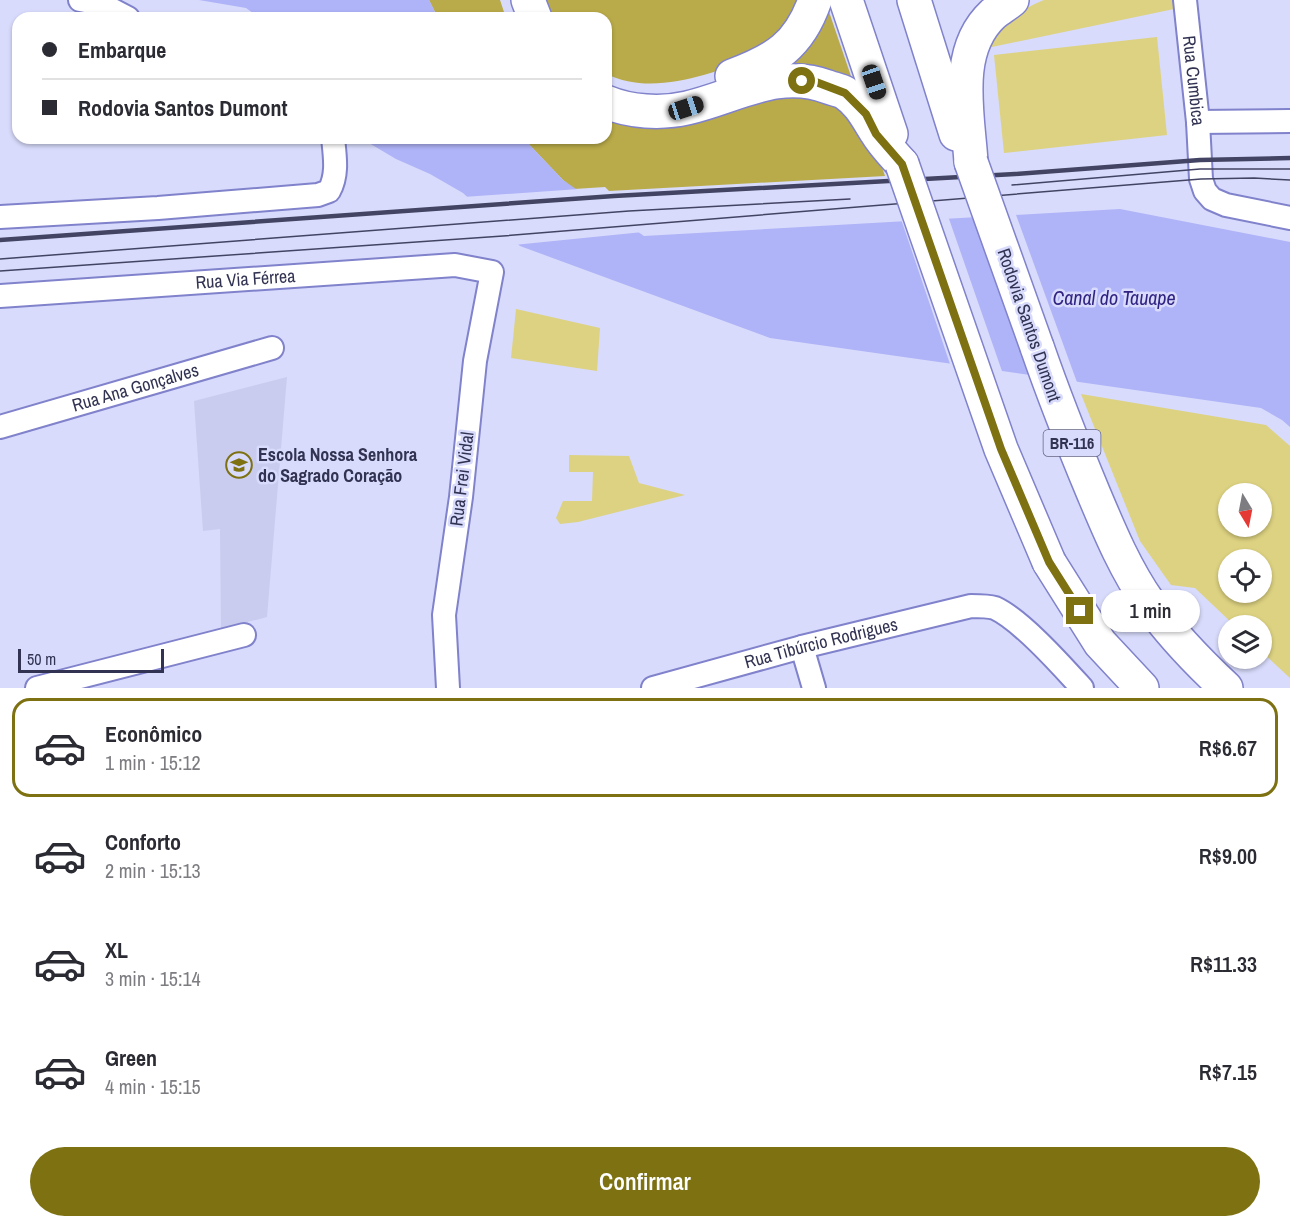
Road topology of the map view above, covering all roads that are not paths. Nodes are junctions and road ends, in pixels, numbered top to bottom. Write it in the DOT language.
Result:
graph roads {
  1 [pos="80,0"];
  2 [pos="815,0"];
  3 [pos="846,0"];
  4 [pos="914,0"];
  5 [pos="1012,0"];
  6 [pos="1185,0"];
  7 [pos="117,12"];
  8 [pos="762,75"];
  9 [pos="612,87"];
  10 [pos="612,104"];
  11 [pos="1290,121"];
  12 [pos="1198,122"];
  13 [pos="334,144"];
  14 [pos="971,162"];
  15 [pos="902,164"];
  16 [pos="0,217"];
  17 [pos="1290,218"];
  18 [pos="492,272"];
  19 [pos="0,296"];
  20 [pos="272,348"];
  21 [pos="0,427"];
  22 [pos="244,635"];
  23 [pos="802,647"];
  24 [pos="37,688"];
  25 [pos="448,688"];
  26 [pos="652,688"];
  27 [pos="814,688"];
  28 [pos="1082,688"];
  29 [pos="1142,688"];
  30 [pos="1226,688"];
  1 -- 7 [label="street"];
  2 -- 8 [label="highway"];
  3 -- 15 [label="highway"];
  4 -- 14 [label="highway, Rodovia Santos Dumont / BR-116"];
  5 -- 14 [label="highway"];
  6 -- 12 [label="street, Rua Cumbica"];
  8 -- 9 [label="highway"];
  8 -- 10 [label="highway"];
  8 -- 15 [label="highway"];
  11 -- 12 [label="street"];
  12 -- 17 [label="street, Rua Cumbica"];
  13 -- 16 [label="street"];
  14 -- 30 [label="highway, Rodovia Santos Dumont / BR-116, bridge"];
  15 -- 29 [label="highway, bridge"];
  18 -- 19 [label="street, Rua Via Férrea"];
  18 -- 25 [label="street, Rua Frei Vidal"];
  20 -- 21 [label="street, Rua Ana Gonçalves"];
  22 -- 24 [label="street"];
  23 -- 26 [label="street, Rua Tibúrcio Rodrigues"];
  23 -- 27 [label="street"];
  23 -- 28 [label="street, Rua Tibúrcio Rodrigues"];
}
